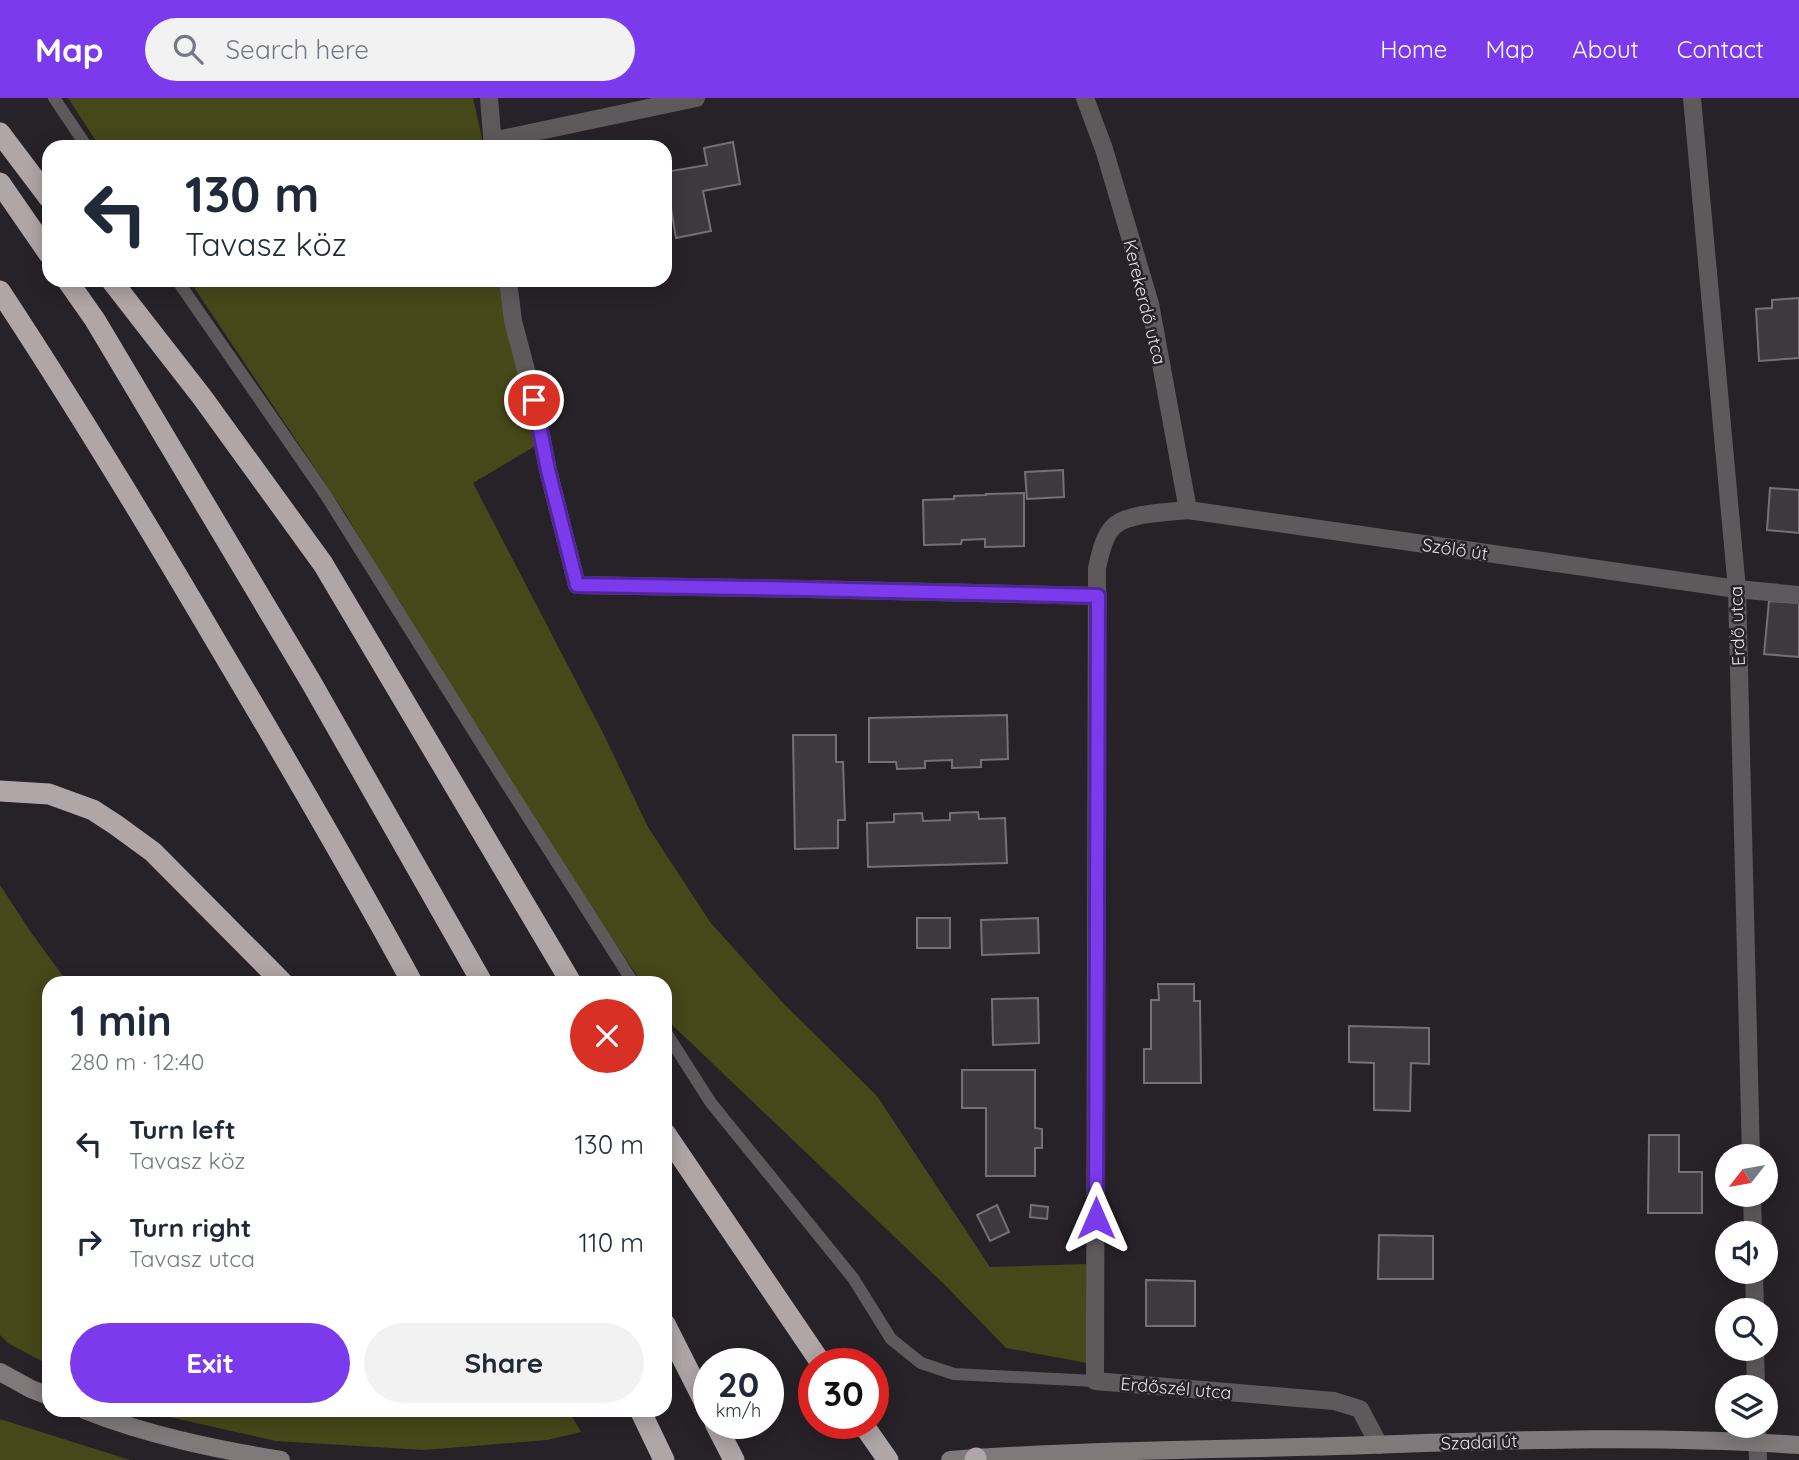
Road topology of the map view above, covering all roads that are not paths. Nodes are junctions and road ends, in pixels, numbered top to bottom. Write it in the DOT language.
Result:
graph roads {
  1 [pos="54,98"];
  2 [pos="489,98"];
  3 [pos="696,98"];
  4 [pos="1085,98"];
  5 [pos="1692,98"];
  6 [pos="0,133"];
  7 [pos="82,140"];
  8 [pos="493,140"];
  9 [pos="511,140"];
  10 [pos="0,183"];
  11 [pos="42,189"];
  12 [pos="42,244"];
  13 [pos="72,287"];
  14 [pos="116,287"];
  15 [pos="182,287"];
  16 [pos="509,287"];
  17 [pos="0,291"];
  18 [pos="1188,510"];
  19 [pos="1114,526"];
  20 [pos="1737,589"];
  21 [pos="1799,595"];
  22 [pos="1098,596"];
  23 [pos="0,790"];
  24 [pos="276,976"];
  25 [pos="409,976"];
  26 [pos="478,976"];
  27 [pos="567,976"];
  28 [pos="629,976"];
  29 [pos="672,1042"];
  30 [pos="672,1143"];
  31 [pos="1751,1144"];
  32 [pos="672,1338"];
  33 [pos="811,1348"];
  34 [pos="0,1372"];
  35 [pos="693,1379"];
  36 [pos="1095,1381"];
  37 [pos="42,1393"];
  38 [pos="106,1417"];
  39 [pos="643,1417"];
  40 [pos="723,1439"];
  41 [pos="873,1439"];
  42 [pos="1758,1443"];
  43 [pos="1378,1445"];
  44 [pos="1799,1445"];
  45 [pos="1033,1458"];
  46 [pos="976,1459"];
  47 [pos="281,1460"];
  48 [pos="664,1460"];
  49 [pos="734,1460"];
  50 [pos="888,1460"];
  51 [pos="950,1460"];
  1 -- 7 [label="lane"];
  2 -- 8 [label="street"];
  3 -- 9 [label="street"];
  4 -- 18 [label="street, Kerekerdő utca"];
  5 -- 20 [label="street, Erdő utca"];
  6 -- 11 [label="highway"];
  10 -- 12 [label="highway"];
  13 -- 26 [label="highway"];
  14 -- 27 [label="highway"];
  15 -- 28 [label="lane"];
  16 -- 22 [label="street"];
  17 -- 25 [label="highway"];
  18 -- 19 [label="street, Szőlő út"];
  18 -- 20 [label="street, Szőlő út"];
  19 -- 22 [label="street, Erdőszél utca"];
  20 -- 21 [label="street, Szőlő út"];
  20 -- 31 [label="street, Erdő utca"];
  22 -- 36 [label="street, Erdőszél utca"];
  23 -- 24 [label="highway"];
  29 -- 36 [label="lane"];
  30 -- 33 [label="highway"];
  32 -- 35 [label="highway"];
  34 -- 37 [label="street"];
  36 -- 43 [label="street, Erdőszél utca"];
  38 -- 47 [label="street"];
  39 -- 48 [label="highway"];
  40 -- 49 [label="highway"];
  41 -- 50 [label="highway"];
  42 -- 43 [label="street, Szadai út"];
  42 -- 44 [label="street, Szadai út"];
  43 -- 45 [label="street, Szadai út"];
  45 -- 46 [label="street, Szadai út"];
  46 -- 51 [label="street, Szadai út"];
}
